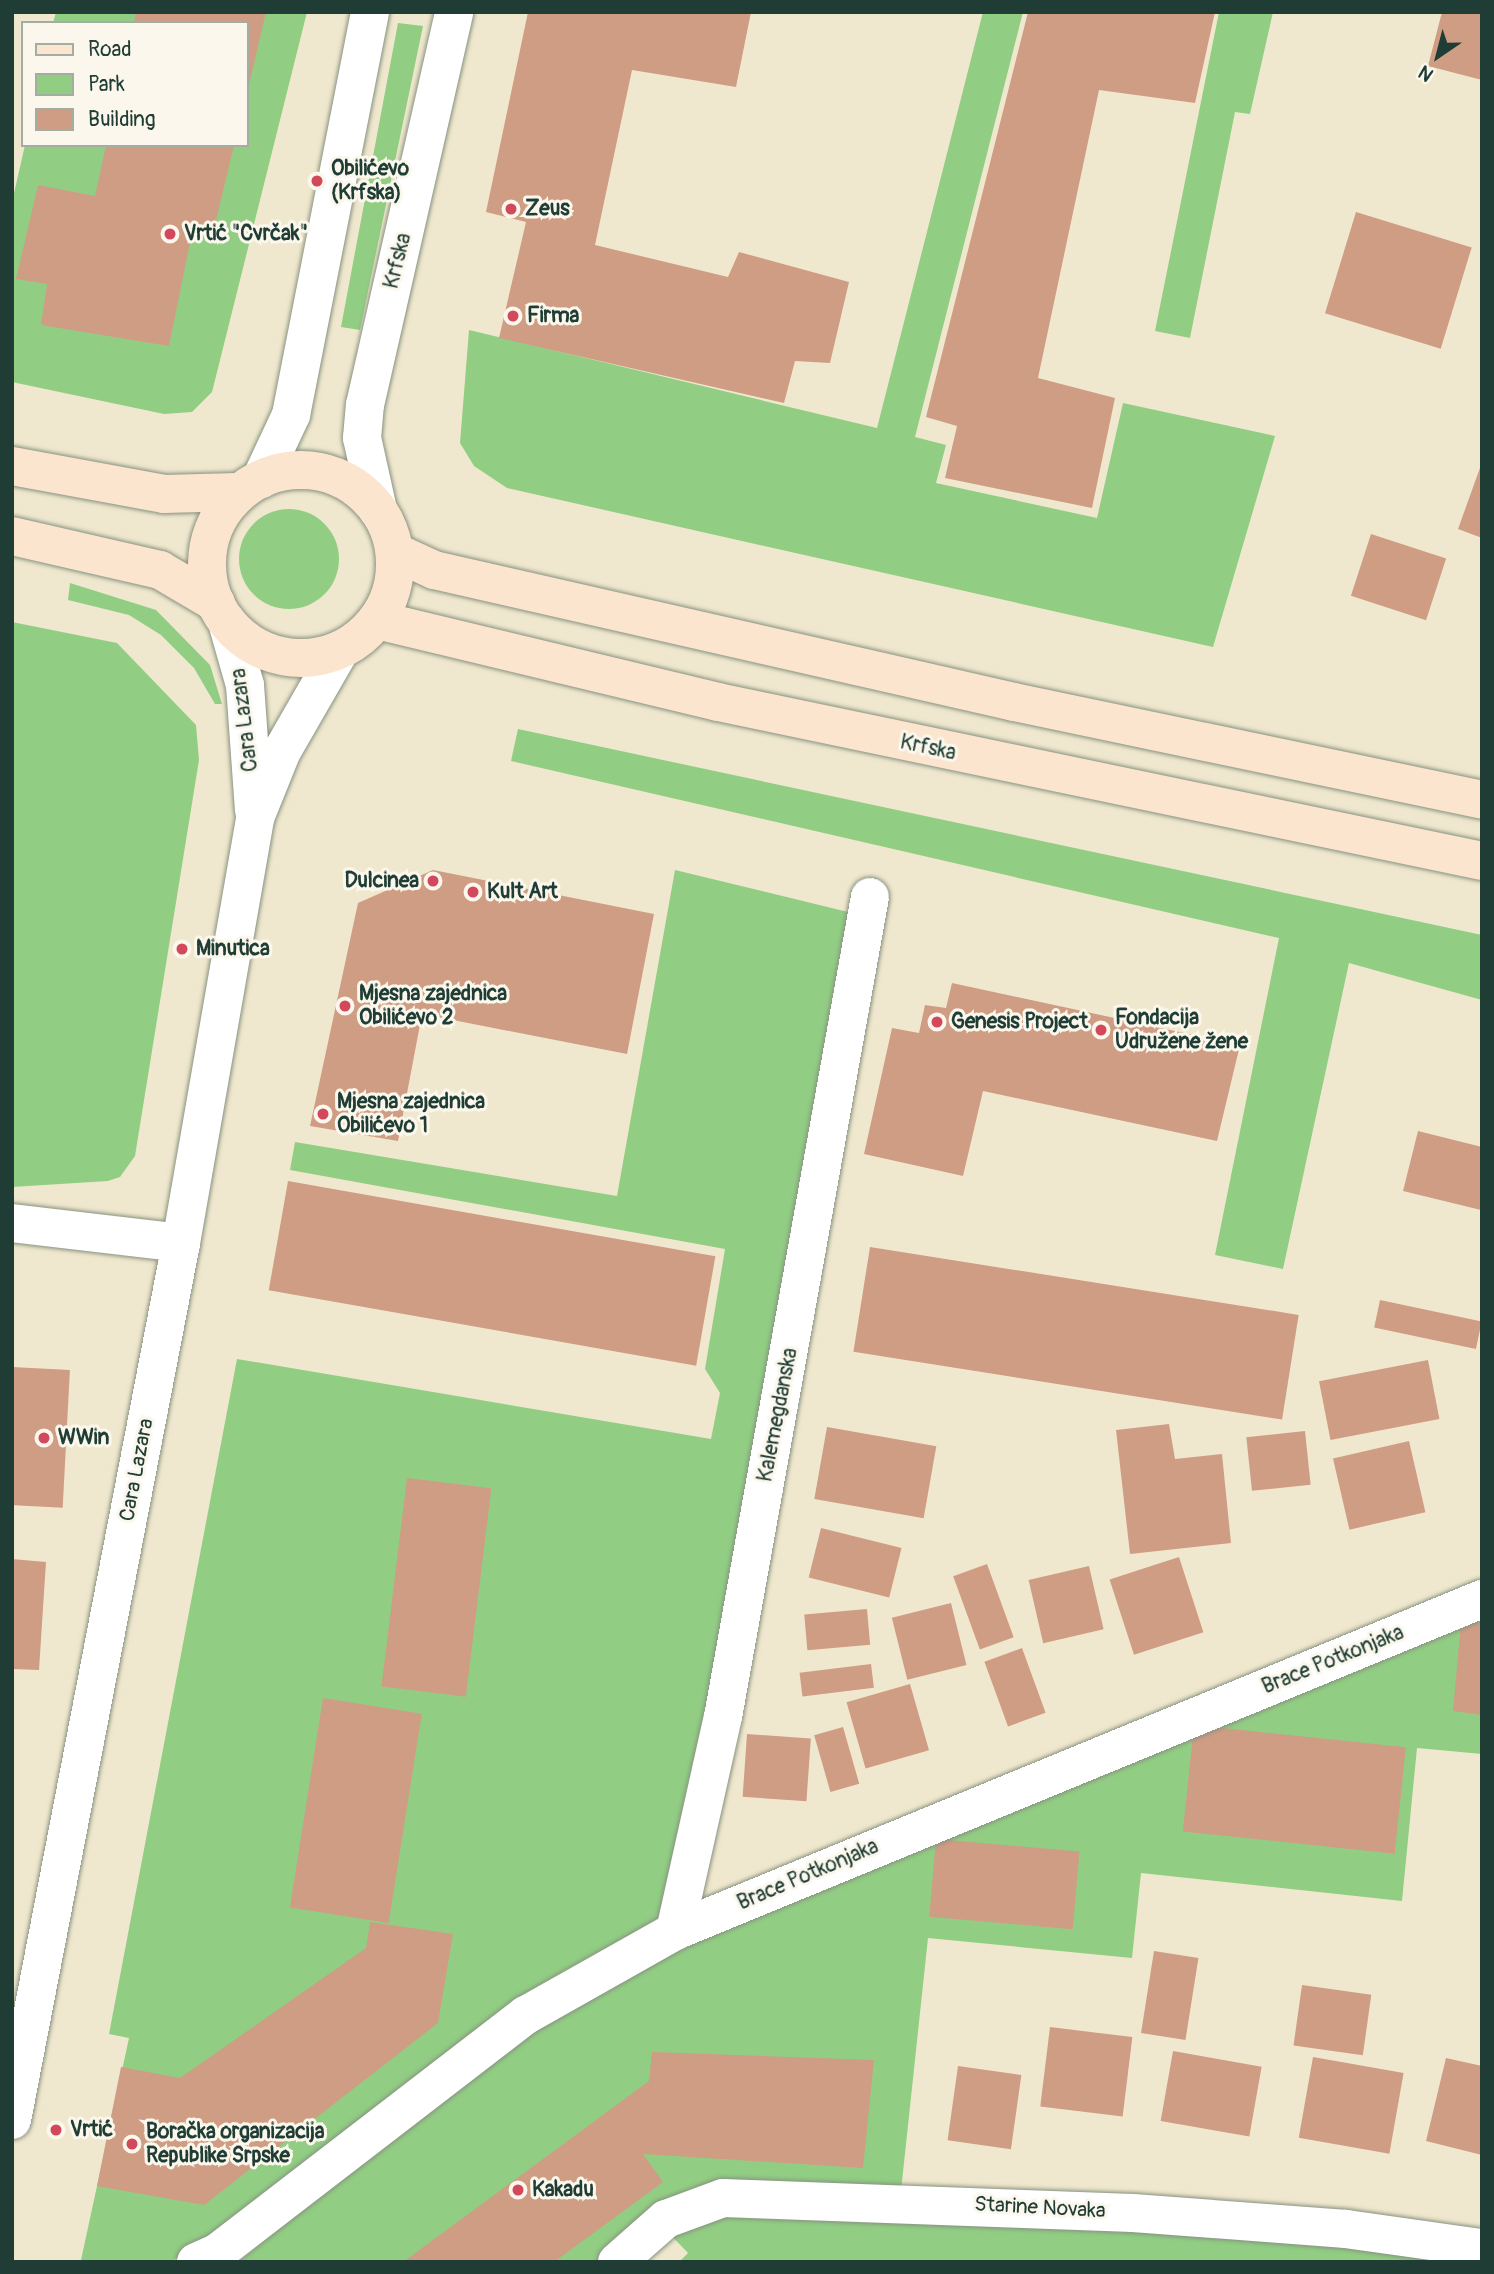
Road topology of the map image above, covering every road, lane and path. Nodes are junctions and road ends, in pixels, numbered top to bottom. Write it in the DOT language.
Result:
graph roads {
  1 [pos="370,12"];
  2 [pos="454,12"];
  3 [pos="12,466"];
  4 [pos="249,486"];
  5 [pos="378,510"];
  6 [pos="12,536"];
  7 [pos="395,552"];
  8 [pos="222,613"];
  9 [pos="377,621"];
  10 [pos="340,650"];
  11 [pos="1482,800"];
  12 [pos="255,818"];
  13 [pos="1482,861"];
  14 [pos="870,897"];
  15 [pos="12,1223"];
  16 [pos="181,1242"];
  17 [pos="1482,1599"];
  18 [pos="676,1931"];
  19 [pos="12,2120"];
  20 [pos="1482,2248"];
  21 [pos="196,2262"];
  22 [pos="617,2262"];
  1 -- 4 [label="street"];
  2 -- 5 [label="street, Krfska"];
  3 -- 4 [label="main road"];
  4 -- 5 [label="main road"];
  4 -- 8 [label="main road"];
  5 -- 7 [label="main road"];
  6 -- 8 [label="main road"];
  7 -- 9 [label="main road"];
  7 -- 11 [label="main road"];
  8 -- 10 [label="main road"];
  8 -- 12 [label="street, Cara Lazara"];
  9 -- 10 [label="main road"];
  9 -- 13 [label="main road, Krfska"];
  10 -- 12 [label="street, Cara Lazara"];
  12 -- 16 [label="street, Cara Lazara"];
  14 -- 18 [label="street, Kalemegdanska"];
  15 -- 16 [label="street"];
  16 -- 19 [label="street, Cara Lazara"];
  17 -- 18 [label="street, Brace Potkonjaka"];
  18 -- 21 [label="street, Brace Potkonjaka"];
  20 -- 22 [label="street, Starine Novaka"];
}
